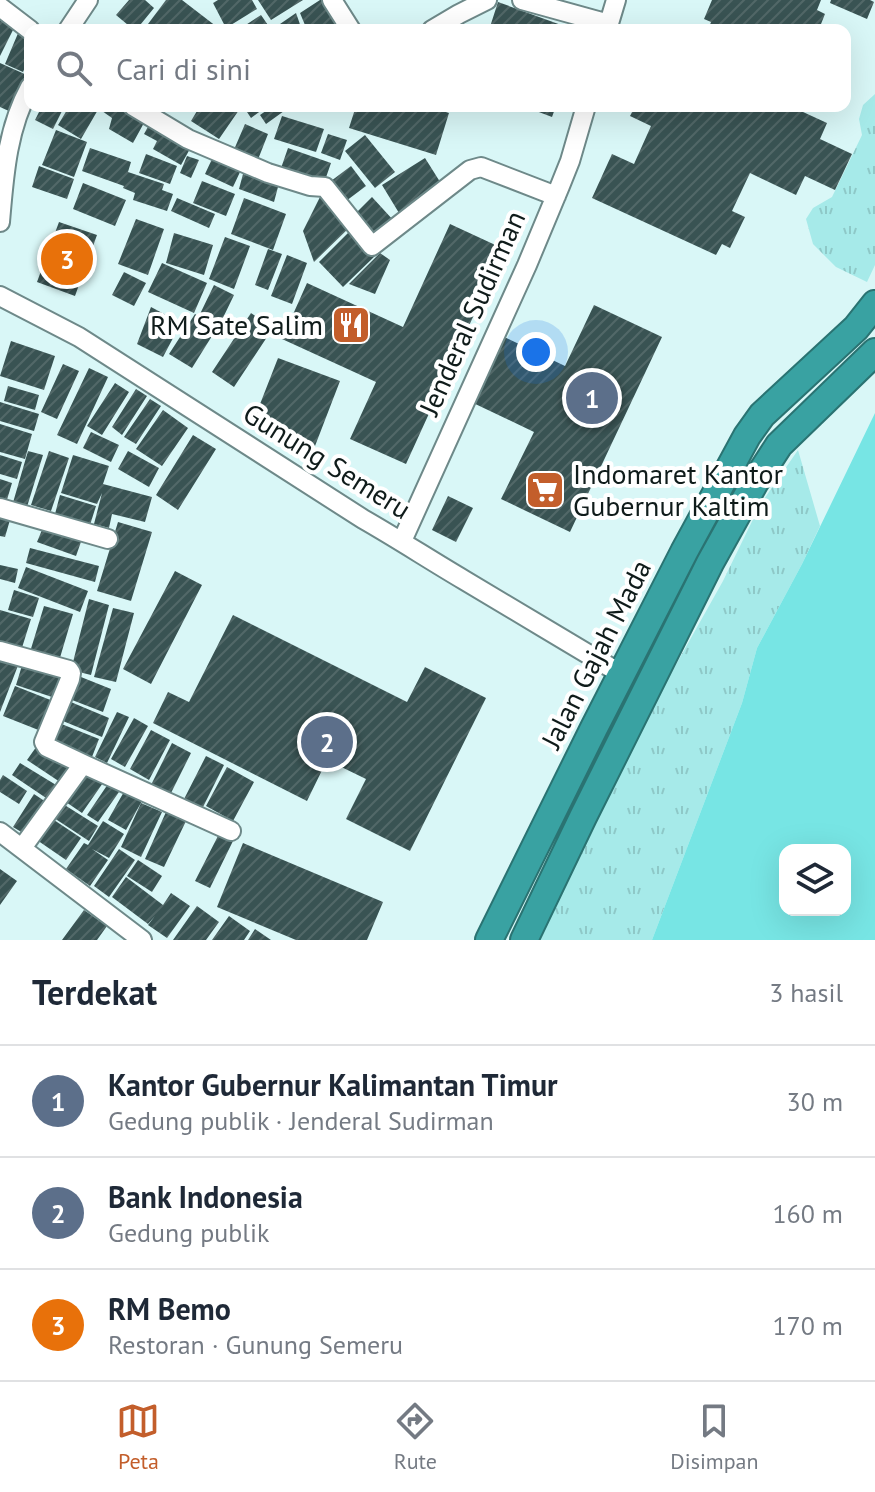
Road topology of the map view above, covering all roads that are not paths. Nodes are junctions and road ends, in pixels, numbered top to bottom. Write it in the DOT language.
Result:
graph roads {
  1 [pos="88,0"];
  2 [pos="332,0"];
  3 [pos="487,0"];
  4 [pos="522,0"];
  5 [pos="616,0"];
  6 [pos="0,7"];
  7 [pos="72,24"];
  8 [pos="347,24"];
  9 [pos="443,24"];
  10 [pos="598,24"];
  11 [pos="609,24"];
  12 [pos="24,25"];
  13 [pos="24,99"];
  14 [pos="143,112"];
  15 [pos="584,112"];
  16 [pos="556,196"];
  17 [pos="0,222"];
  18 [pos="0,296"];
  19 [pos="875,304"];
  20 [pos="875,352"];
  21 [pos="0,508"];
  22 [pos="108,539"];
  23 [pos="402,541"];
  24 [pos="0,651"];
  25 [pos="623,675"];
  26 [pos="83,764"];
  27 [pos="231,831"];
  28 [pos="0,832"];
  29 [pos="22,848"];
  30 [pos="142,940"];
  31 [pos="489,940"];
  32 [pos="524,940"];
  1 -- 7 [label="street"];
  2 -- 8 [label="street"];
  3 -- 9 [label="street"];
  4 -- 10 [label="street"];
  5 -- 11 [label="street"];
  6 -- 12 [label="street"];
  13 -- 17 [label="street"];
  14 -- 16 [label="street"];
  15 -- 16 [label="street, Jenderal Sudirman"];
  16 -- 23 [label="street, Jenderal Sudirman"];
  18 -- 23 [label="street, Gunung Semeru"];
  19 -- 25 [label="highway, Jalan Gajah Mada"];
  20 -- 32 [label="highway"];
  21 -- 22 [label="street"];
  23 -- 25 [label="street, Gunung Semeru"];
  24 -- 26 [label="street"];
  25 -- 31 [label="highway, Jalan Gajah Mada"];
  26 -- 27 [label="street"];
  26 -- 29 [label="street"];
  28 -- 29 [label="street"];
  29 -- 30 [label="street"];
}
